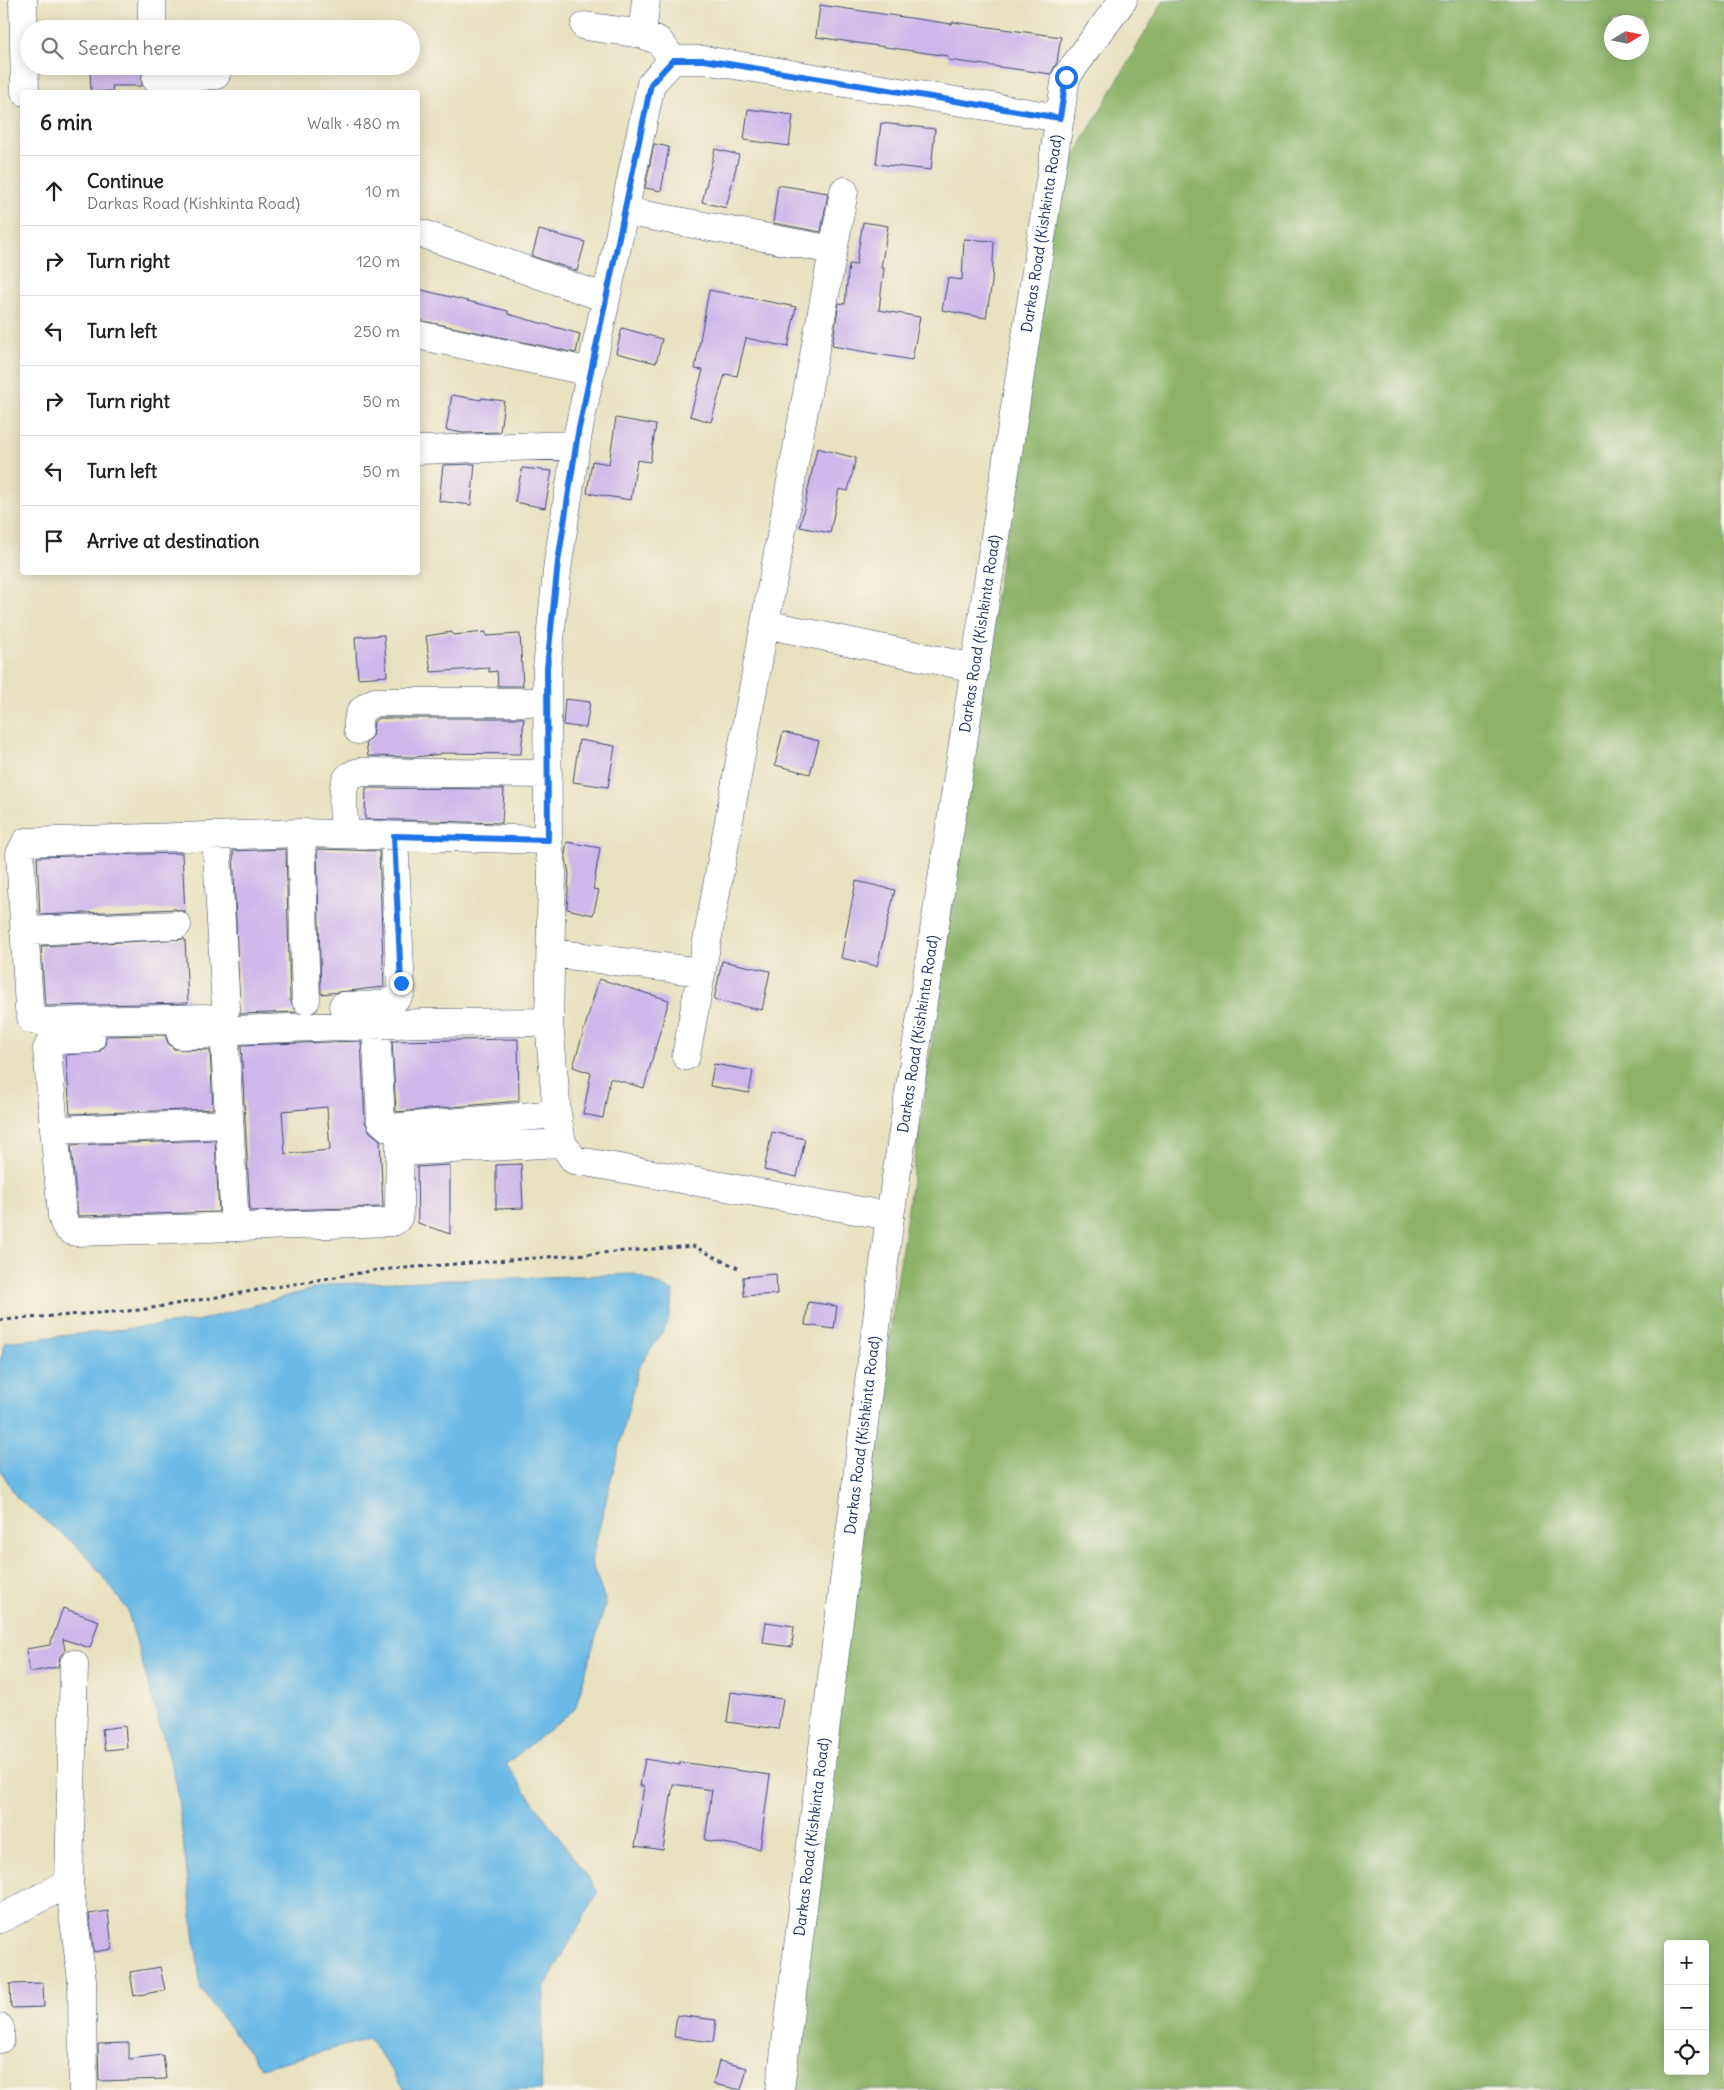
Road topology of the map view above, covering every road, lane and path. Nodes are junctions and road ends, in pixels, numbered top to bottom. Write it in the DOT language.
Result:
graph roads {
  1 [pos="23,0"];
  2 [pos="152,0"];
  3 [pos="646,0"];
  4 [pos="1123,0"];
  5 [pos="23,20"];
  6 [pos="152,20"];
  7 [pos="586,26"];
  8 [pos="642,34"];
  9 [pos="673,60"];
  10 [pos="25,75"];
  11 [pos="216,75"];
  12 [pos="156,79"];
  13 [pos="25,90"];
  14 [pos="1060,118"];
  15 [pos="844,191"];
  16 [pos="624,211"];
  17 [pos="423,234"];
  18 [pos="833,250"];
  19 [pos="606,298"];
  20 [pos="420,335"];
  21 [pos="591,372"];
  22 [pos="576,444"];
  23 [pos="420,450"];
  24 [pos="765,624"];
  25 [pos="974,668"];
  26 [pos="547,702"];
  27 [pos="358,730"];
  28 [pos="548,774"];
  29 [pos="301,833"];
  30 [pos="345,834"];
  31 [pos="216,836"];
  32 [pos="394,836"];
  33 [pos="548,840"];
  34 [pos="177,925"];
  35 [pos="24,931"];
  36 [pos="552,953"];
  37 [pos="701,972"];
  38 [pos="306,1000"];
  39 [pos="343,1006"];
  40 [pos="220,1020"];
  41 [pos="548,1022"];
  42 [pos="376,1025"];
  43 [pos="686,1056"];
  44 [pos="556,1114"];
  45 [pos="229,1124"];
  46 [pos="400,1128"];
  47 [pos="54,1130"];
  48 [pos="562,1143"];
  49 [pos="416,1151"];
  50 [pos="890,1216"];
  51 [pos="235,1227"];
  52 [pos="738,1268"];
  53 [pos="0,1320"];
  54 [pos="74,1664"];
  55 [pos="69,1883"];
  56 [pos="0,1919"];
  57 [pos="0,2028"];
  58 [pos="0,2039"];
  59 [pos="83,2090"];
  60 [pos="780,2090"];
  1 -- 5 [label="street"];
  2 -- 6 [label="street"];
  3 -- 8 [label="street"];
  4 -- 14 [label="street, Darkas Road (Kishkinta Road)"];
  7 -- 8 [label="street"];
  8 -- 9 [label="street"];
  9 -- 14 [label="street"];
  9 -- 16 [label="street"];
  10 -- 13 [label="street"];
  11 -- 12 [label="street"];
  14 -- 25 [label="street, Darkas Road (Kishkinta Road)"];
  15 -- 18 [label="street"];
  16 -- 18 [label="street"];
  16 -- 19 [label="street"];
  17 -- 19 [label="street"];
  18 -- 24 [label="street"];
  19 -- 21 [label="street"];
  20 -- 21 [label="street"];
  21 -- 22 [label="street"];
  22 -- 23 [label="street"];
  22 -- 26 [label="street"];
  24 -- 25 [label="street"];
  24 -- 37 [label="street"];
  25 -- 50 [label="street, Darkas Road (Kishkinta Road)"];
  26 -- 27 [label="street"];
  26 -- 28 [label="street"];
  28 -- 30 [label="street"];
  28 -- 33 [label="street"];
  29 -- 30 [label="street"];
  29 -- 31 [label="street"];
  29 -- 38 [label="street"];
  30 -- 32 [label="street"];
  31 -- 35 [label="street"];
  31 -- 40 [label="street"];
  32 -- 33 [label="street"];
  32 -- 39 [label="street"];
  33 -- 36 [label="street"];
  34 -- 35 [label="street"];
  35 -- 40 [label="street"];
  36 -- 37 [label="street"];
  36 -- 41 [label="street"];
  37 -- 43 [label="street"];
  40 -- 42 [label="street"];
  40 -- 45 [label="street"];
  40 -- 47 [label="street"];
  41 -- 42 [label="street"];
  41 -- 44 [label="street"];
  42 -- 46 [label="street"];
  44 -- 46 [label="street"];
  44 -- 48 [label="street"];
  45 -- 47 [label="street"];
  45 -- 51 [label="street"];
  46 -- 51 [label="street"];
  47 -- 51 [label="street"];
  48 -- 49 [label="street"];
  48 -- 50 [label="street"];
  50 -- 60 [label="street, Darkas Road (Kishkinta Road)"];
  52 -- 53 [label="path"];
  54 -- 55 [label="street"];
  55 -- 56 [label="street"];
  55 -- 59 [label="street"];
  57 -- 58 [label="street"];
}
